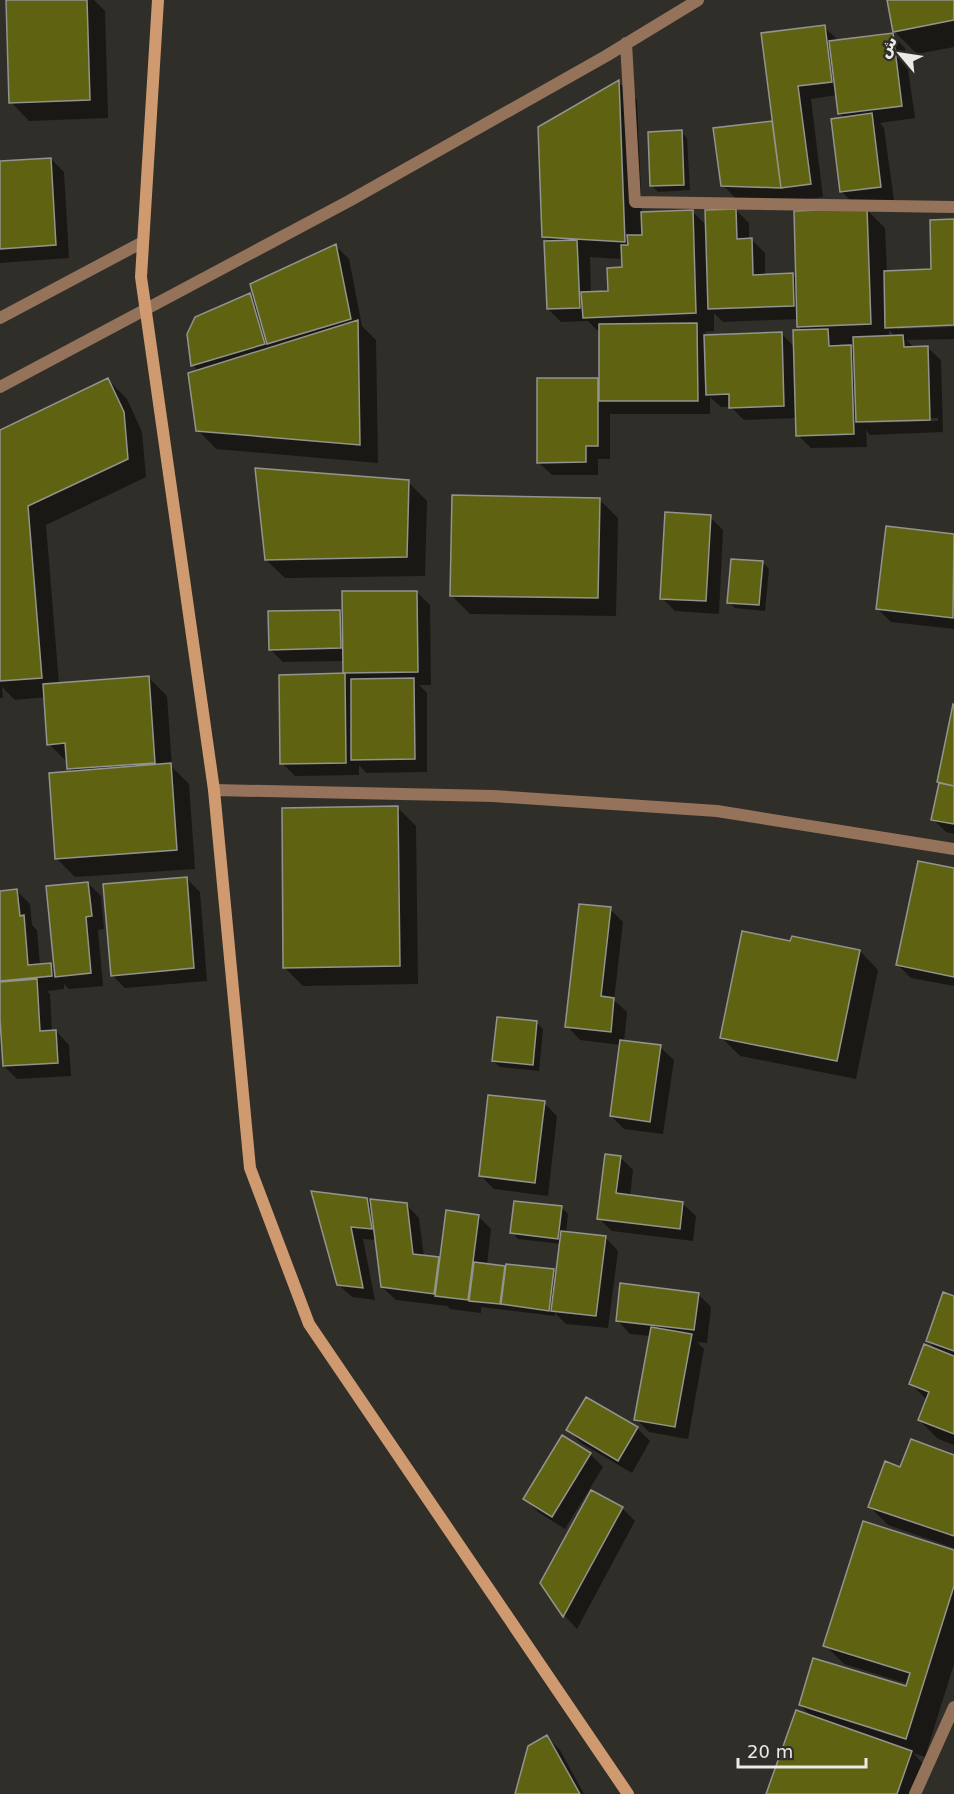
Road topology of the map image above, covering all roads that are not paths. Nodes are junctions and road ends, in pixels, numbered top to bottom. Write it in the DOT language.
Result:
graph roads {
  1 [pos="158,0"];
  2 [pos="698,0"];
  3 [pos="626,44"];
  4 [pos="954,207"];
  5 [pos="142,242"];
  6 [pos="145,309"];
  7 [pos="0,318"];
  8 [pos="0,387"];
  9 [pos="214,790"];
  10 [pos="954,849"];
  11 [pos="954,1707"];
  12 [pos="628,1794"];
  13 [pos="915,1794"];
  1 -- 5 [label="street"];
  2 -- 3 [label="street"];
  3 -- 4 [label="street"];
  3 -- 6 [label="street"];
  5 -- 6 [label="street"];
  5 -- 7 [label="street"];
  6 -- 8 [label="street"];
  6 -- 9 [label="street"];
  9 -- 10 [label="street"];
  9 -- 12 [label="street"];
  11 -- 13 [label="street"];
}
